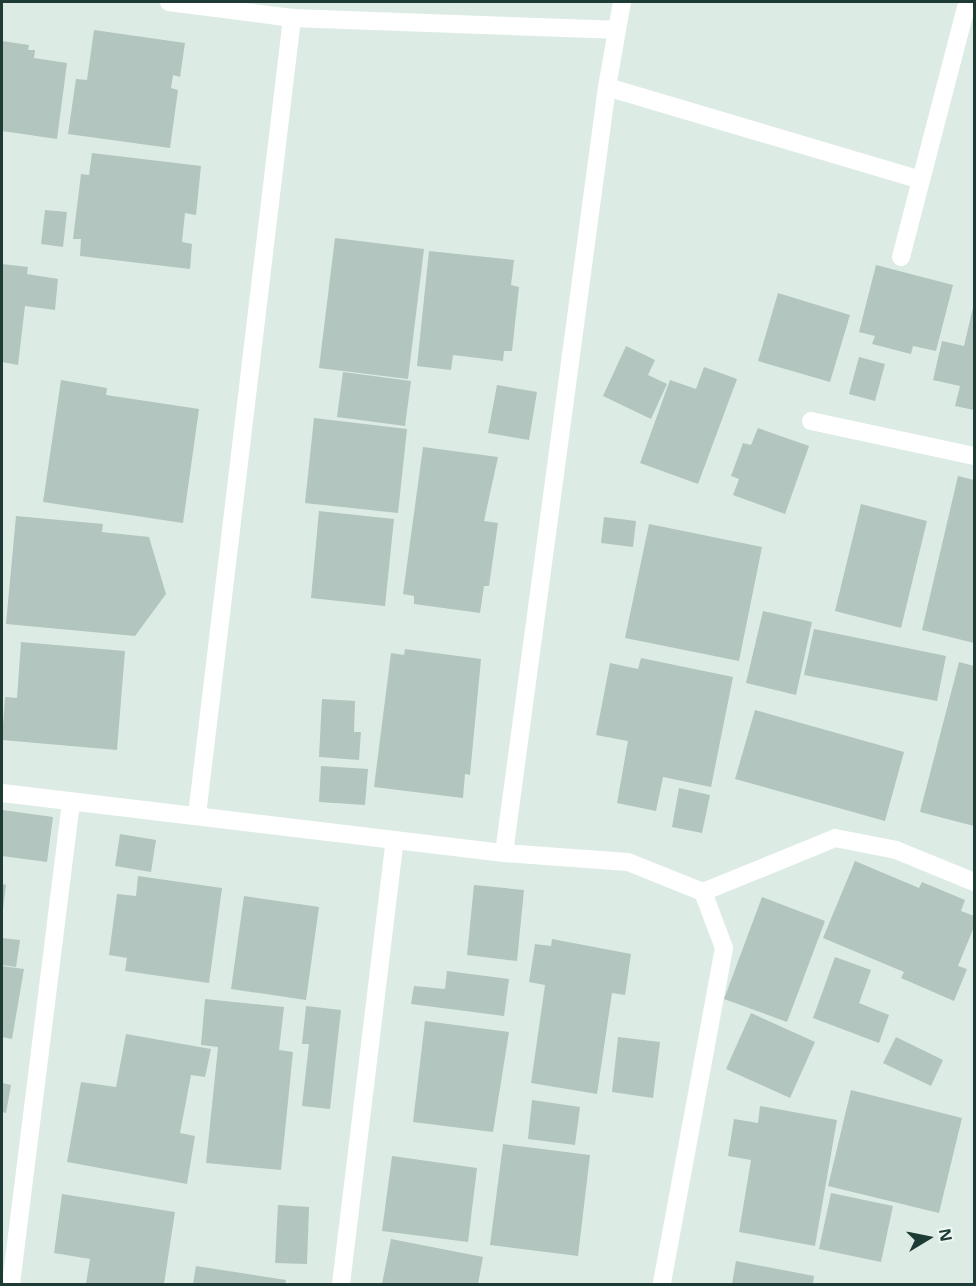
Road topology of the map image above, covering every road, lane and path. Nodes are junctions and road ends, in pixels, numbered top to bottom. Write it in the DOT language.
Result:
graph roads {
  1 [pos="169,2"];
  2 [pos="622,2"];
  3 [pos="966,8"];
  4 [pos="292,18"];
  5 [pos="615,30"];
  6 [pos="607,87"];
  7 [pos="921,180"];
  8 [pos="901,256"];
  9 [pos="811,421"];
  10 [pos="975,456"];
  11 [pos="2,793"];
  12 [pos="71,804"];
  13 [pos="197,815"];
  14 [pos="396,840"];
  15 [pos="504,853"];
  16 [pos="975,882"];
  17 [pos="703,892"];
  18 [pos="11,1284"];
  19 [pos="341,1284"];
  20 [pos="663,1284"];
  1 -- 4 [label="street"];
  2 -- 5 [label="street"];
  3 -- 7 [label="street"];
  4 -- 5 [label="street"];
  4 -- 13 [label="street"];
  5 -- 6 [label="street"];
  6 -- 7 [label="street"];
  6 -- 15 [label="street"];
  7 -- 8 [label="street"];
  9 -- 10 [label="street"];
  11 -- 12 [label="street"];
  12 -- 13 [label="street"];
  12 -- 18 [label="street"];
  13 -- 14 [label="street"];
  14 -- 15 [label="street"];
  14 -- 19 [label="street"];
  15 -- 17 [label="street"];
  16 -- 17 [label="street"];
  17 -- 20 [label="street"];
}
